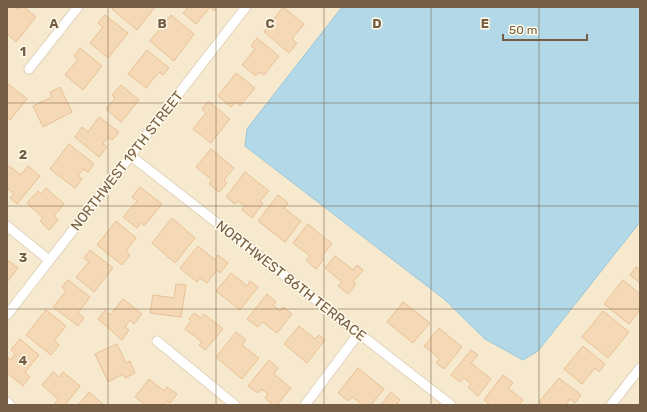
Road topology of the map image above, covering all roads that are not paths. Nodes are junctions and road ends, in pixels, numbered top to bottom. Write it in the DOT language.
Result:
graph roads {
  1 [pos="78,7"];
  2 [pos="246,7"];
  3 [pos="29,69"];
  4 [pos="131,156"];
  5 [pos="7,226"];
  6 [pos="49,260"];
  7 [pos="7,315"];
  8 [pos="359,333"];
  9 [pos="157,341"];
  10 [pos="640,368"];
  11 [pos="7,402"];
  12 [pos="10,405"];
  13 [pos="236,405"];
  14 [pos="305,405"];
  15 [pos="451,405"];
  16 [pos="611,405"];
  1 -- 3 [label="street"];
  2 -- 4 [label="street, NORTHWEST 19TH STREET"];
  4 -- 6 [label="street, NORTHWEST 19TH STREET"];
  4 -- 8 [label="street, NORTHWEST 86TH TERRACE"];
  5 -- 6 [label="street"];
  6 -- 7 [label="street, NORTHWEST 19TH STREET"];
  8 -- 14 [label="street"];
  8 -- 15 [label="street, NORTHWEST 86TH TERRACE"];
  9 -- 13 [label="street"];
  10 -- 16 [label="street"];
  11 -- 12 [label="street"];
}
